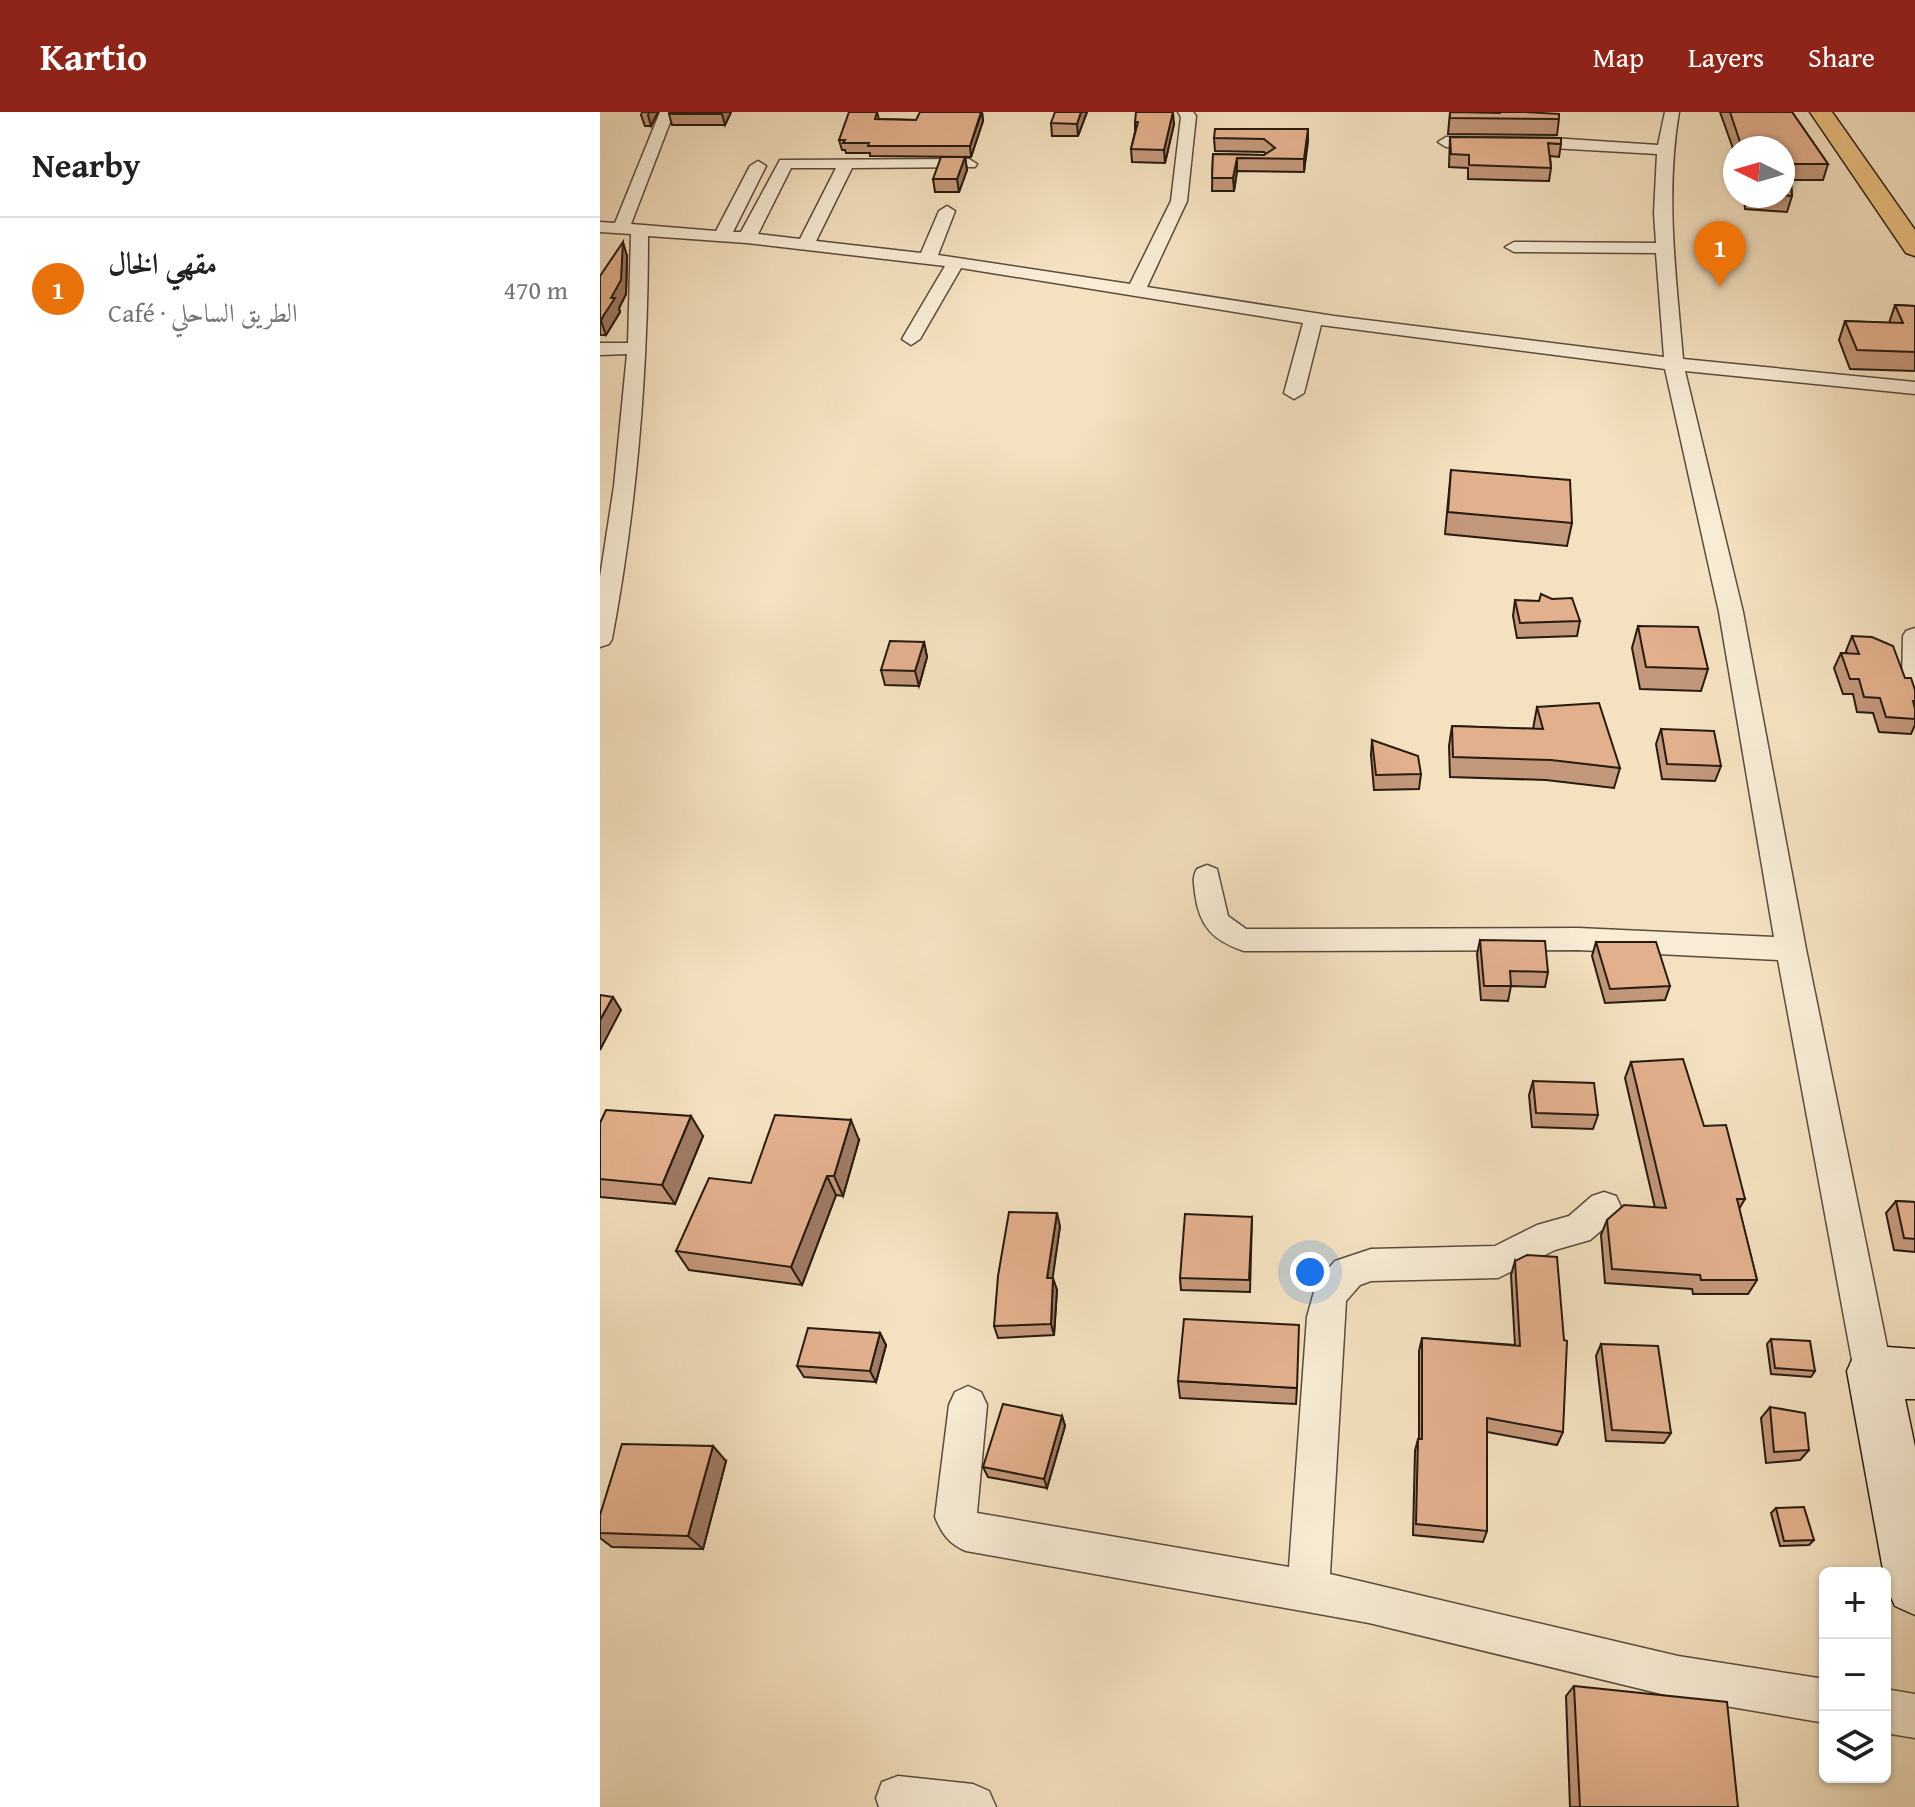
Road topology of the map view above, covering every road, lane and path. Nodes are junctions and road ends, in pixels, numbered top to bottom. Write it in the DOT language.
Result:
graph roads {
  1 [pos="667,112"];
  2 [pos="1185,112"];
  3 [pos="1672,112"];
  4 [pos="1821,112"];
  5 [pos="1446,142"];
  6 [pos="1665,150"];
  7 [pos="846,164"];
  8 [pos="969,164"];
  9 [pos="758,166"];
  10 [pos="947,211"];
  11 [pos="600,227"];
  12 [pos="631,229"];
  13 [pos="722,236"];
  14 [pos="747,238"];
  15 [pos="805,245"];
  16 [pos="1514,247"];
  17 [pos="1665,248"];
  18 [pos="1915,248"];
  19 [pos="928,258"];
  20 [pos="956,262"];
  21 [pos="1137,289"];
  22 [pos="1313,319"];
  23 [pos="911,339"];
  24 [pos="638,348"];
  25 [pos="600,349"];
  26 [pos="1674,364"];
  27 [pos="1915,388"];
  28 [pos="1294,393"];
  29 [pos="1915,636"];
  30 [pos="600,639"];
  31 [pos="1915,682"];
  32 [pos="1207,876"];
  33 [pos="1791,949"];
  34 [pos="1604,1207"];
  35 [pos="1894,1373"];
  36 [pos="968,1405"];
  37 [pos="1915,1586"];
  38 [pos="1308,1592"];
  39 [pos="1819,1700"];
  40 [pos="1891,1712"];
  41 [pos="1915,1716"];
  42 [pos="898,1798"];
  43 [pos="973,1807"];
  1 -- 12 [label="street"];
  2 -- 21 [label="street"];
  3 -- 6 [label="street"];
  4 -- 18 [label="highway"];
  5 -- 6 [label="street"];
  6 -- 17 [label="street"];
  7 -- 8 [label="street"];
  7 -- 14 [label="street"];
  7 -- 15 [label="street"];
  9 -- 13 [label="street"];
  10 -- 19 [label="street"];
  11 -- 12 [label="street"];
  12 -- 13 [label="street"];
  12 -- 24 [label="street"];
  13 -- 14 [label="street"];
  14 -- 15 [label="street"];
  15 -- 19 [label="street"];
  16 -- 17 [label="street"];
  17 -- 26 [label="street"];
  19 -- 20 [label="street"];
  20 -- 21 [label="street"];
  20 -- 23 [label="street"];
  21 -- 22 [label="street"];
  22 -- 26 [label="street"];
  22 -- 28 [label="street"];
  24 -- 25 [label="street"];
  24 -- 30 [label="street"];
  26 -- 27 [label="street"];
  26 -- 33 [label="street"];
  29 -- 31 [label="street"];
  32 -- 33 [label="street"];
  33 -- 35 [label="street"];
  34 -- 38 [label="street"];
  35 -- 37 [label="street"];
  36 -- 38 [label="street"];
  38 -- 39 [label="street"];
  40 -- 41 [label="street"];
  42 -- 43 [label="street"];
}
